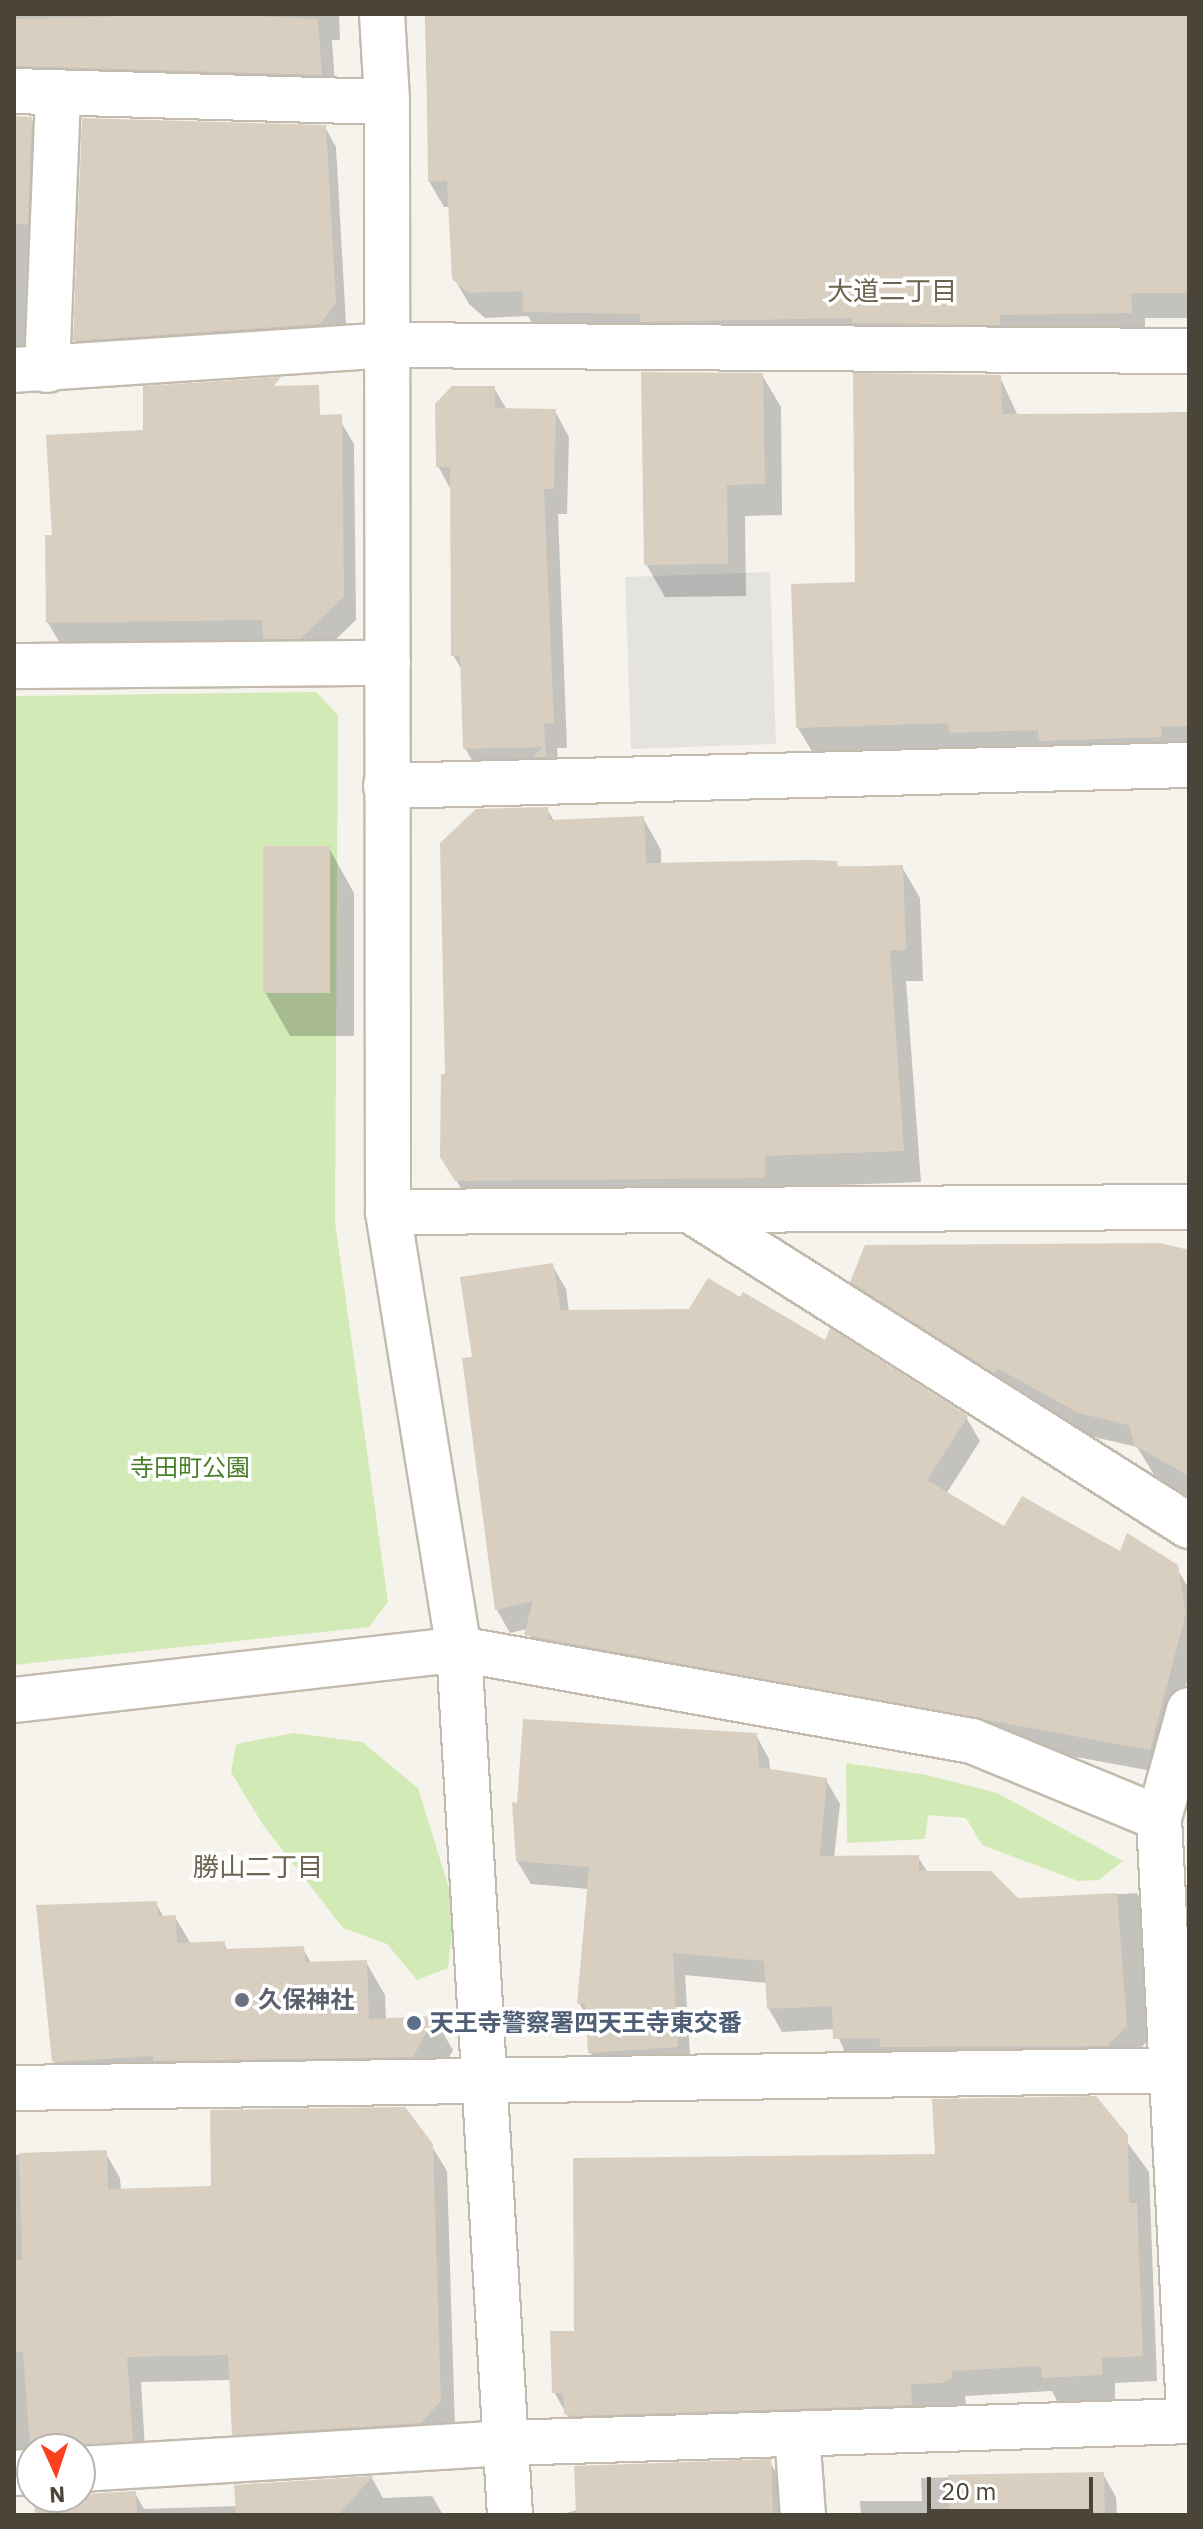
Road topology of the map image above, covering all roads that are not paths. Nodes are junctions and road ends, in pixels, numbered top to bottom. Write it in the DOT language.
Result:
graph roads {
  1 [pos="382,14"];
  2 [pos="14,91"];
  3 [pos="58,95"];
  4 [pos="387,102"];
  5 [pos="386,345"];
  6 [pos="1189,351"];
  7 [pos="30,370"];
  8 [pos="388,663"];
  9 [pos="14,666"];
  10 [pos="1189,765"];
  11 [pos="386,786"];
  12 [pos="1189,1207"];
  13 [pos="388,1212"];
  14 [pos="693,1212"];
  15 [pos="1189,1526"];
  16 [pos="459,1649"];
  17 [pos="14,1700"];
  18 [pos="1189,1710"];
  19 [pos="1159,1818"];
  20 [pos="1181,2070"];
  21 [pos="485,2077"];
  22 [pos="14,2088"];
  23 [pos="1189,2412"];
  24 [pos="1189,2421"];
  25 [pos="797,2434"];
  26 [pos="506,2443"];
  27 [pos="96,2468"];
  28 [pos="510,2515"];
  29 [pos="803,2515"];
  1 -- 4 [label="street"];
  2 -- 3 [label="street"];
  3 -- 4 [label="street"];
  3 -- 7 [label="street"];
  4 -- 5 [label="street"];
  5 -- 6 [label="street"];
  5 -- 7 [label="street"];
  5 -- 8 [label="street"];
  8 -- 9 [label="street"];
  8 -- 11 [label="street"];
  10 -- 11 [label="street"];
  11 -- 13 [label="street"];
  12 -- 14 [label="street"];
  13 -- 14 [label="street"];
  13 -- 16 [label="street"];
  14 -- 15 [label="street"];
  16 -- 17 [label="street"];
  16 -- 19 [label="street"];
  16 -- 21 [label="street"];
  18 -- 19 [label="street"];
  19 -- 20 [label="street"];
  20 -- 21 [label="street"];
  20 -- 23 [label="street"];
  21 -- 22 [label="street"];
  21 -- 26 [label="street"];
  24 -- 25 [label="street"];
  25 -- 26 [label="street"];
  25 -- 29 [label="street"];
  26 -- 27 [label="street"];
  26 -- 28 [label="street"];
}
